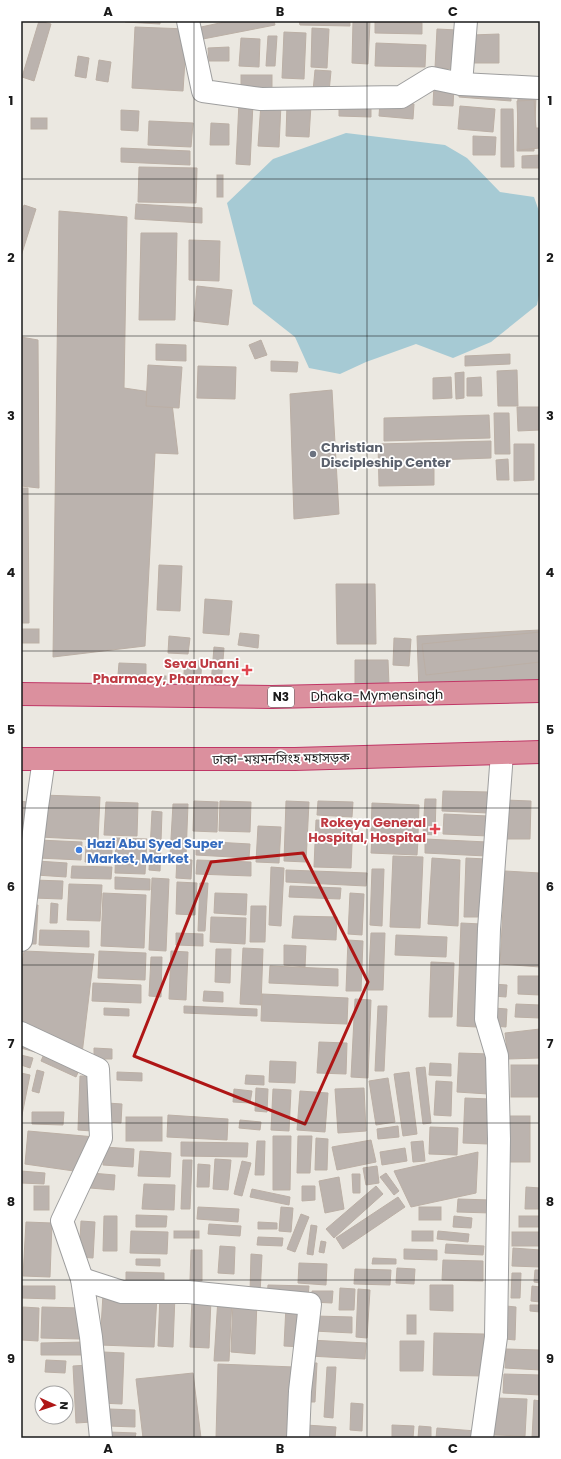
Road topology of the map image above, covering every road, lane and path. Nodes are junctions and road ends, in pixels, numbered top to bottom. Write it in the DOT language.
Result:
graph roads {
  1 [pos="188,21"];
  2 [pos="466,21"];
  3 [pos="461,84"];
  4 [pos="540,88"];
  5 [pos="540,691"];
  6 [pos="21,694"];
  7 [pos="540,752"];
  8 [pos="502,753"];
  9 [pos="21,759"];
  10 [pos="44,759"];
  11 [pos="21,940"];
  12 [pos="21,1033"];
  13 [pos="82,1279"];
  14 [pos="101,1438"];
  15 [pos="298,1438"];
  16 [pos="482,1438"];
  1 -- 3 [label="street"];
  2 -- 3 [label="street"];
  3 -- 4 [label="street"];
  5 -- 6 [label="highway, Dhaka-Mymensingh / N3"];
  7 -- 8 [label="highway, ঢাকা-ময়মনসিংহ মহাসড়ক"];
  8 -- 10 [label="highway, ঢাকা-ময়মনসিংহ মহাসড়ক"];
  8 -- 16 [label="street"];
  9 -- 10 [label="highway, ঢাকা-ময়মনসিংহ মহাসড়ক"];
  10 -- 11 [label="street"];
  12 -- 13 [label="street"];
  13 -- 14 [label="street"];
  13 -- 15 [label="street"];
}
